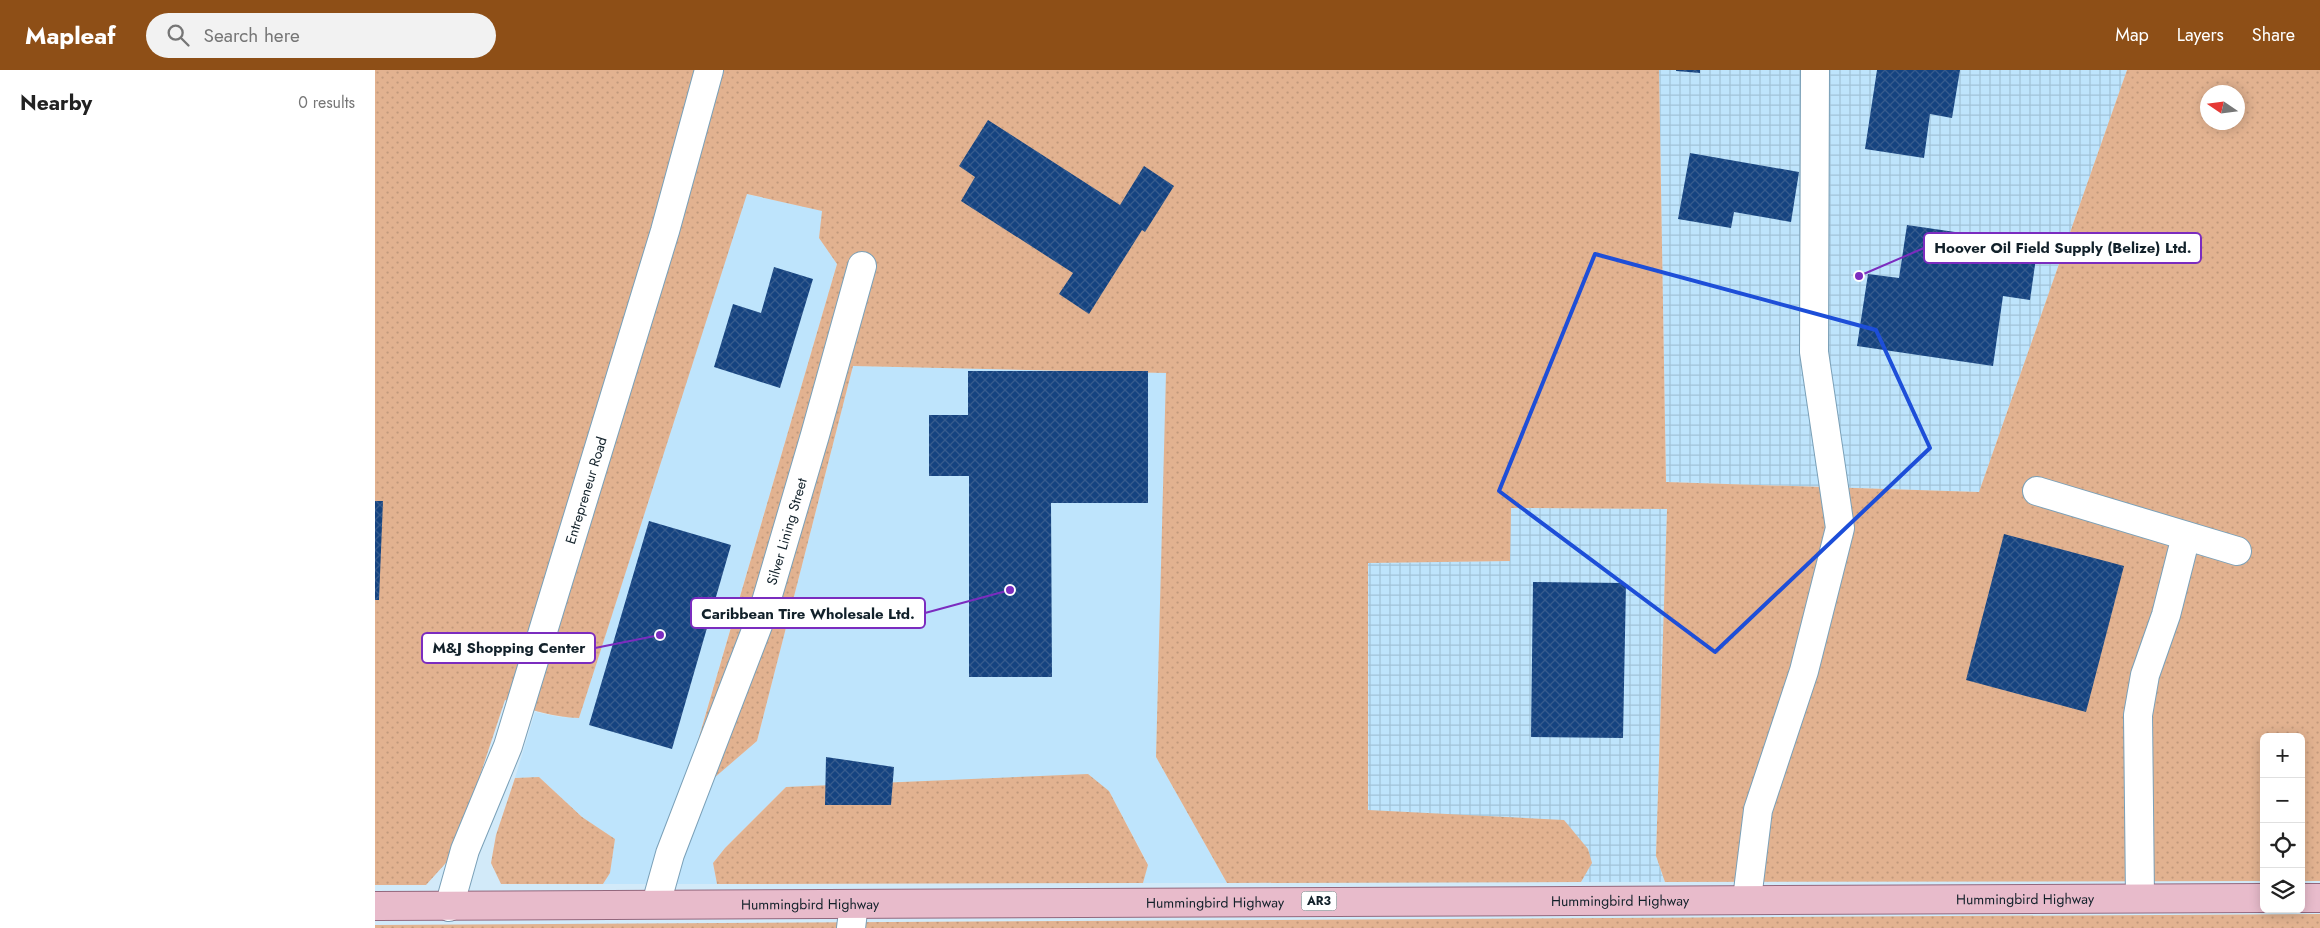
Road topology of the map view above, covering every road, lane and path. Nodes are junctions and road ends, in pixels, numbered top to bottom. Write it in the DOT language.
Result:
graph roads {
  1 [pos="709,70"];
  2 [pos="1815,70"];
  3 [pos="862,266"];
  4 [pos="2037,491"];
  5 [pos="2186,536"];
  6 [pos="2237,551"];
  7 [pos="2140,898"];
  8 [pos="2260,898"];
  9 [pos="2305,898"];
  10 [pos="2320,898"];
  11 [pos="1747,899"];
  12 [pos="656,904"];
  13 [pos="375,906"];
  14 [pos="449,907"];
  15 [pos="853,916"];
  1 -- 14 [label="street, Entrepreneur Road"];
  2 -- 11 [label="street"];
  3 -- 12 [label="street, Silver Lining Street"];
  4 -- 5 [label="street"];
  5 -- 6 [label="street"];
  5 -- 7 [label="street"];
  7 -- 8 [label="main road, Hummingbird Highway / AR3"];
  7 -- 11 [label="main road, Hummingbird Highway / AR3"];
  9 -- 10 [label="main road"];
  11 -- 15 [label="main road, Hummingbird Highway / AR3"];
  12 -- 14 [label="main road, Hummingbird Highway / AR3"];
  12 -- 15 [label="main road, Hummingbird Highway / AR3"];
  13 -- 14 [label="main road, Hummingbird Highway / AR3"];
}
